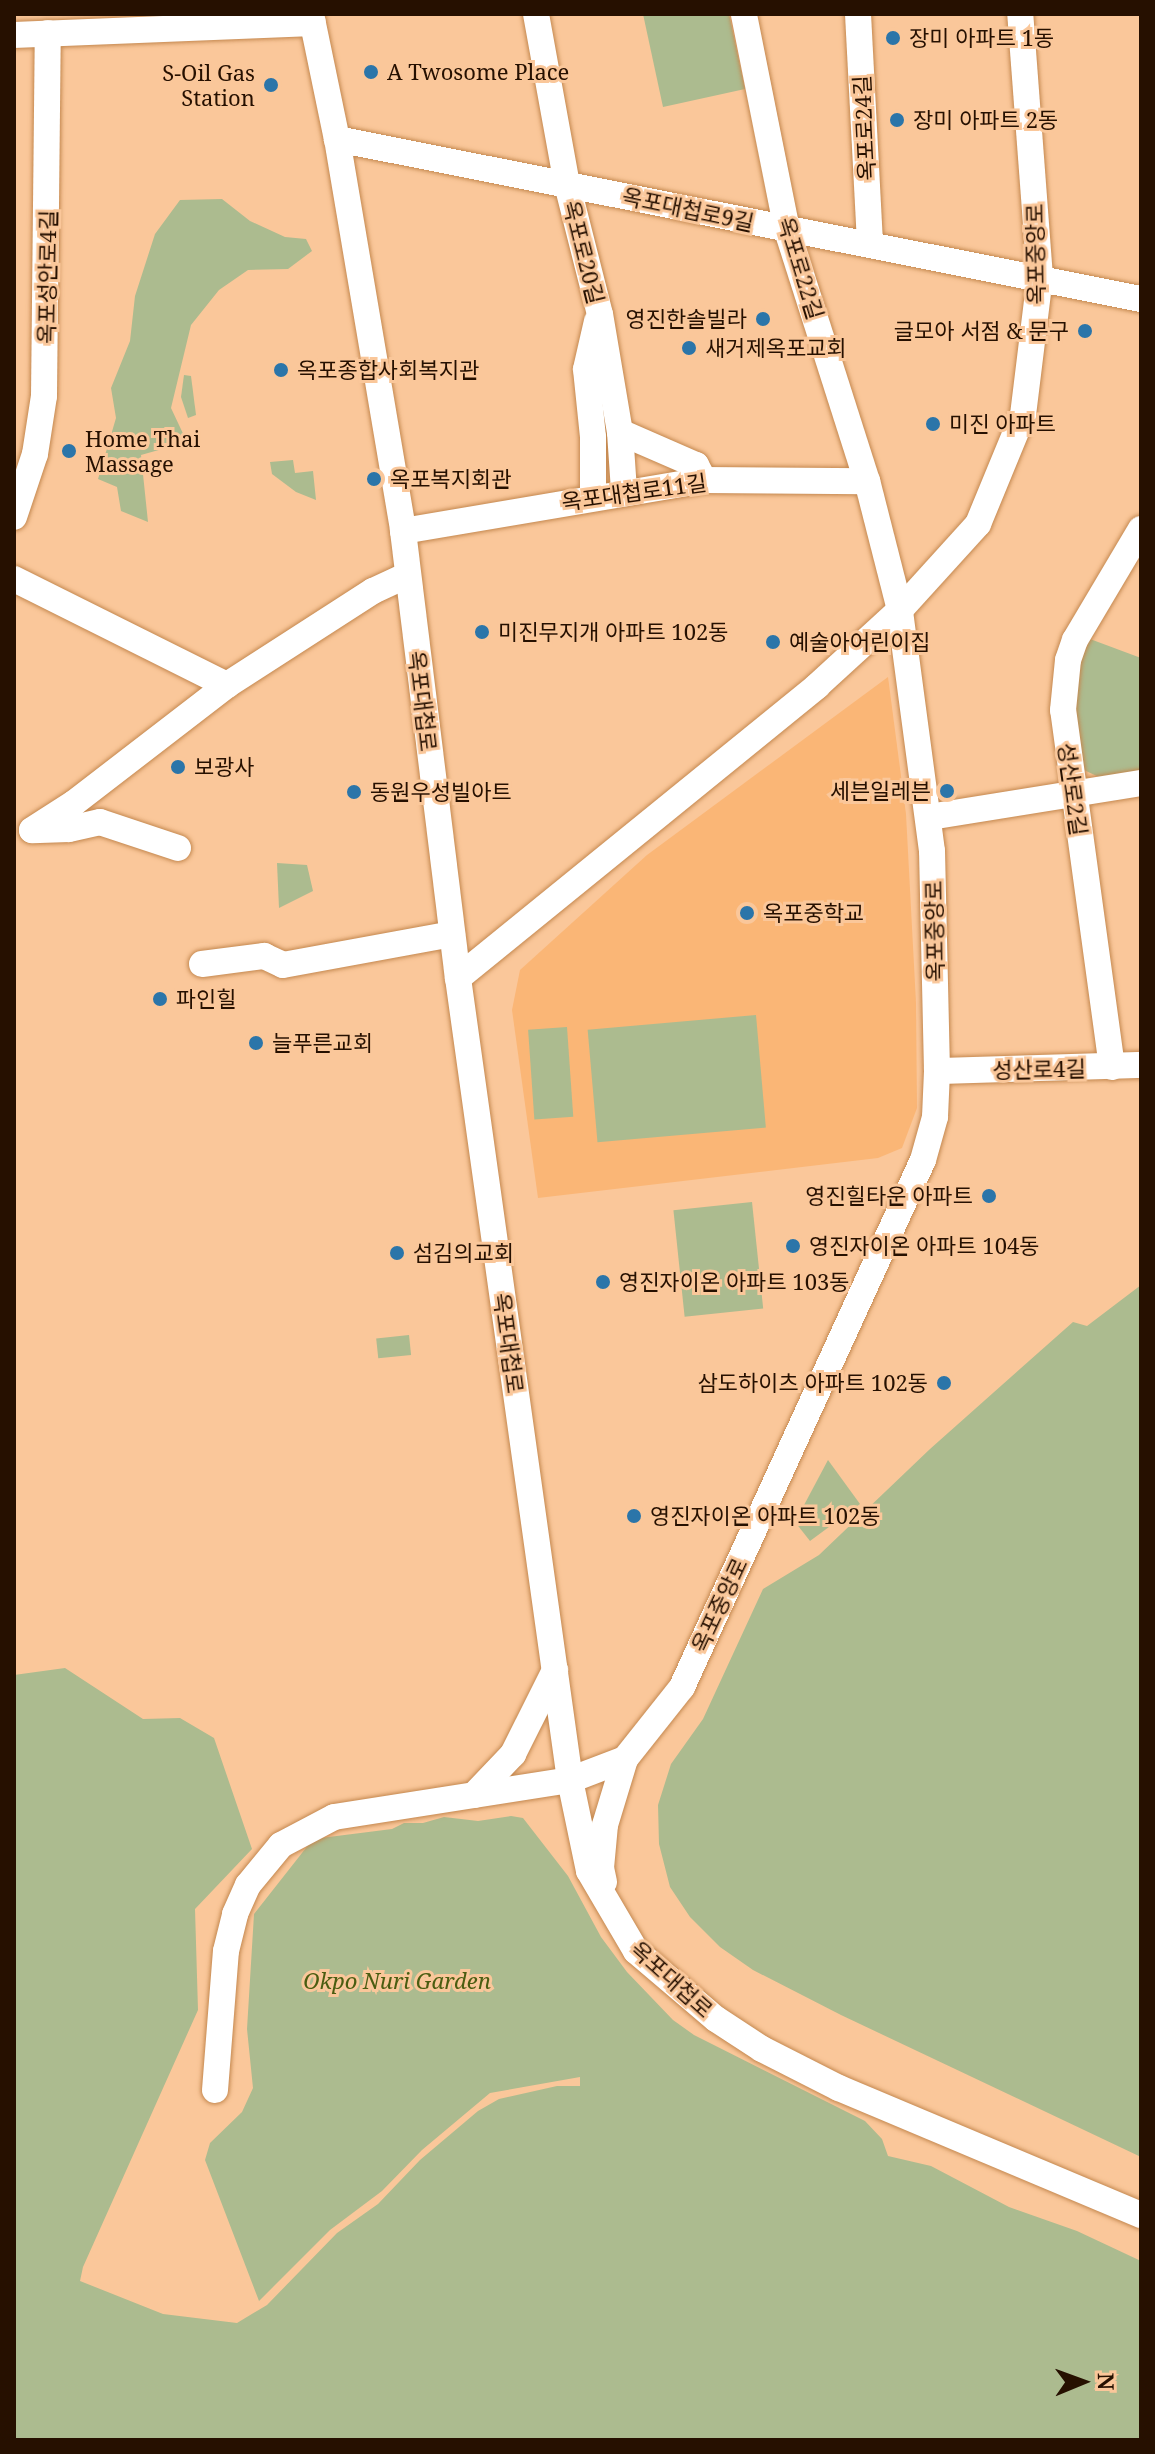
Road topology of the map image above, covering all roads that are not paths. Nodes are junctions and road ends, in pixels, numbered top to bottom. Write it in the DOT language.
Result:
graph roads {
  1 [pos="536,14"];
  2 [pos="744,14"];
  3 [pos="858,14"];
  4 [pos="1020,14"];
  5 [pos="312,18"];
  6 [pos="48,33"];
  7 [pos="14,35"];
  8 [pos="337,139"];
  9 [pos="567,184"];
  10 [pos="787,230"];
  11 [pos="870,243"];
  12 [pos="1040,277"];
  13 [pos="1141,299"];
  14 [pos="600,314"];
  15 [pos="620,432"];
  16 [pos="704,480"];
  17 [pos="867,481"];
  18 [pos="624,491"];
  19 [pos="593,497"];
  20 [pos="14,517"];
  21 [pos="1141,529"];
  22 [pos="403,531"];
  23 [pos="407,575"];
  24 [pos="14,579"];
  25 [pos="900,610"];
  26 [pos="227,685"];
  27 [pos="1141,783"];
  28 [pos="1073,795"];
  29 [pos="929,817"];
  30 [pos="178,848"];
  31 [pos="452,934"];
  32 [pos="202,964"];
  33 [pos="458,978"];
  34 [pos="1141,1065"];
  35 [pos="1112,1067"];
  36 [pos="937,1071"];
  37 [pos="555,1670"];
  38 [pos="625,1759"];
  39 [pos="570,1780"];
  40 [pos="474,1795"];
  41 [pos="610,1912"];
  42 [pos="215,2090"];
  43 [pos="1141,2215"];
  1 -- 9 [label="street, 옥포로20길"];
  2 -- 10 [label="street, 옥포로22길"];
  3 -- 11 [label="street, 옥포로24길"];
  4 -- 12 [label="street, 옥포중앙로"];
  5 -- 6 [label="street"];
  5 -- 8 [label="street, 옥포대첩로"];
  6 -- 7 [label="street"];
  6 -- 20 [label="street, 옥포성안로4길"];
  8 -- 9 [label="street, 옥포대첩로9길"];
  8 -- 22 [label="street, 옥포대첩로"];
  9 -- 10 [label="street, 옥포대첩로9길"];
  9 -- 14 [label="street, 옥포로20길"];
  10 -- 11 [label="street, 옥포대첩로9길"];
  10 -- 17 [label="street, 옥포로22길"];
  11 -- 12 [label="street, 옥포대첩로9길"];
  12 -- 13 [label="street, 옥포대첩로9길"];
  12 -- 25 [label="street, 옥포중앙로"];
  14 -- 15 [label="street, 옥포로20길"];
  14 -- 19 [label="street"];
  15 -- 16 [label="street"];
  15 -- 18 [label="street, 옥포로20길"];
  16 -- 17 [label="street, 옥포대첩로11길"];
  16 -- 18 [label="street, 옥포대첩로11길"];
  17 -- 25 [label="street, 옥포로22길"];
  18 -- 19 [label="street, 옥포대첩로11길"];
  19 -- 22 [label="street, 옥포대첩로11길"];
  21 -- 28 [label="street, 성산로2길"];
  22 -- 23 [label="street, 옥포대첩로"];
  23 -- 26 [label="street"];
  23 -- 31 [label="street, 옥포대첩로"];
  24 -- 26 [label="street"];
  25 -- 29 [label="street, 옥포중앙로"];
  25 -- 33 [label="street"];
  26 -- 30 [label="street"];
  27 -- 28 [label="street"];
  28 -- 29 [label="street"];
  28 -- 35 [label="street, 성산로2길"];
  29 -- 36 [label="street, 옥포중앙로"];
  31 -- 32 [label="street"];
  31 -- 33 [label="street, 옥포대첩로"];
  33 -- 37 [label="street, 옥포대첩로"];
  34 -- 35 [label="street, 성산로4길"];
  35 -- 36 [label="street, 성산로4길"];
  36 -- 38 [label="street, 옥포중앙로"];
  37 -- 39 [label="street, 옥포대첩로"];
  37 -- 40 [label="street"];
  38 -- 39 [label="street"];
  38 -- 41 [label="street"];
  39 -- 40 [label="street"];
  39 -- 41 [label="street, 옥포대첩로"];
  40 -- 42 [label="street"];
  41 -- 43 [label="street, 옥포대첩로"];
}
